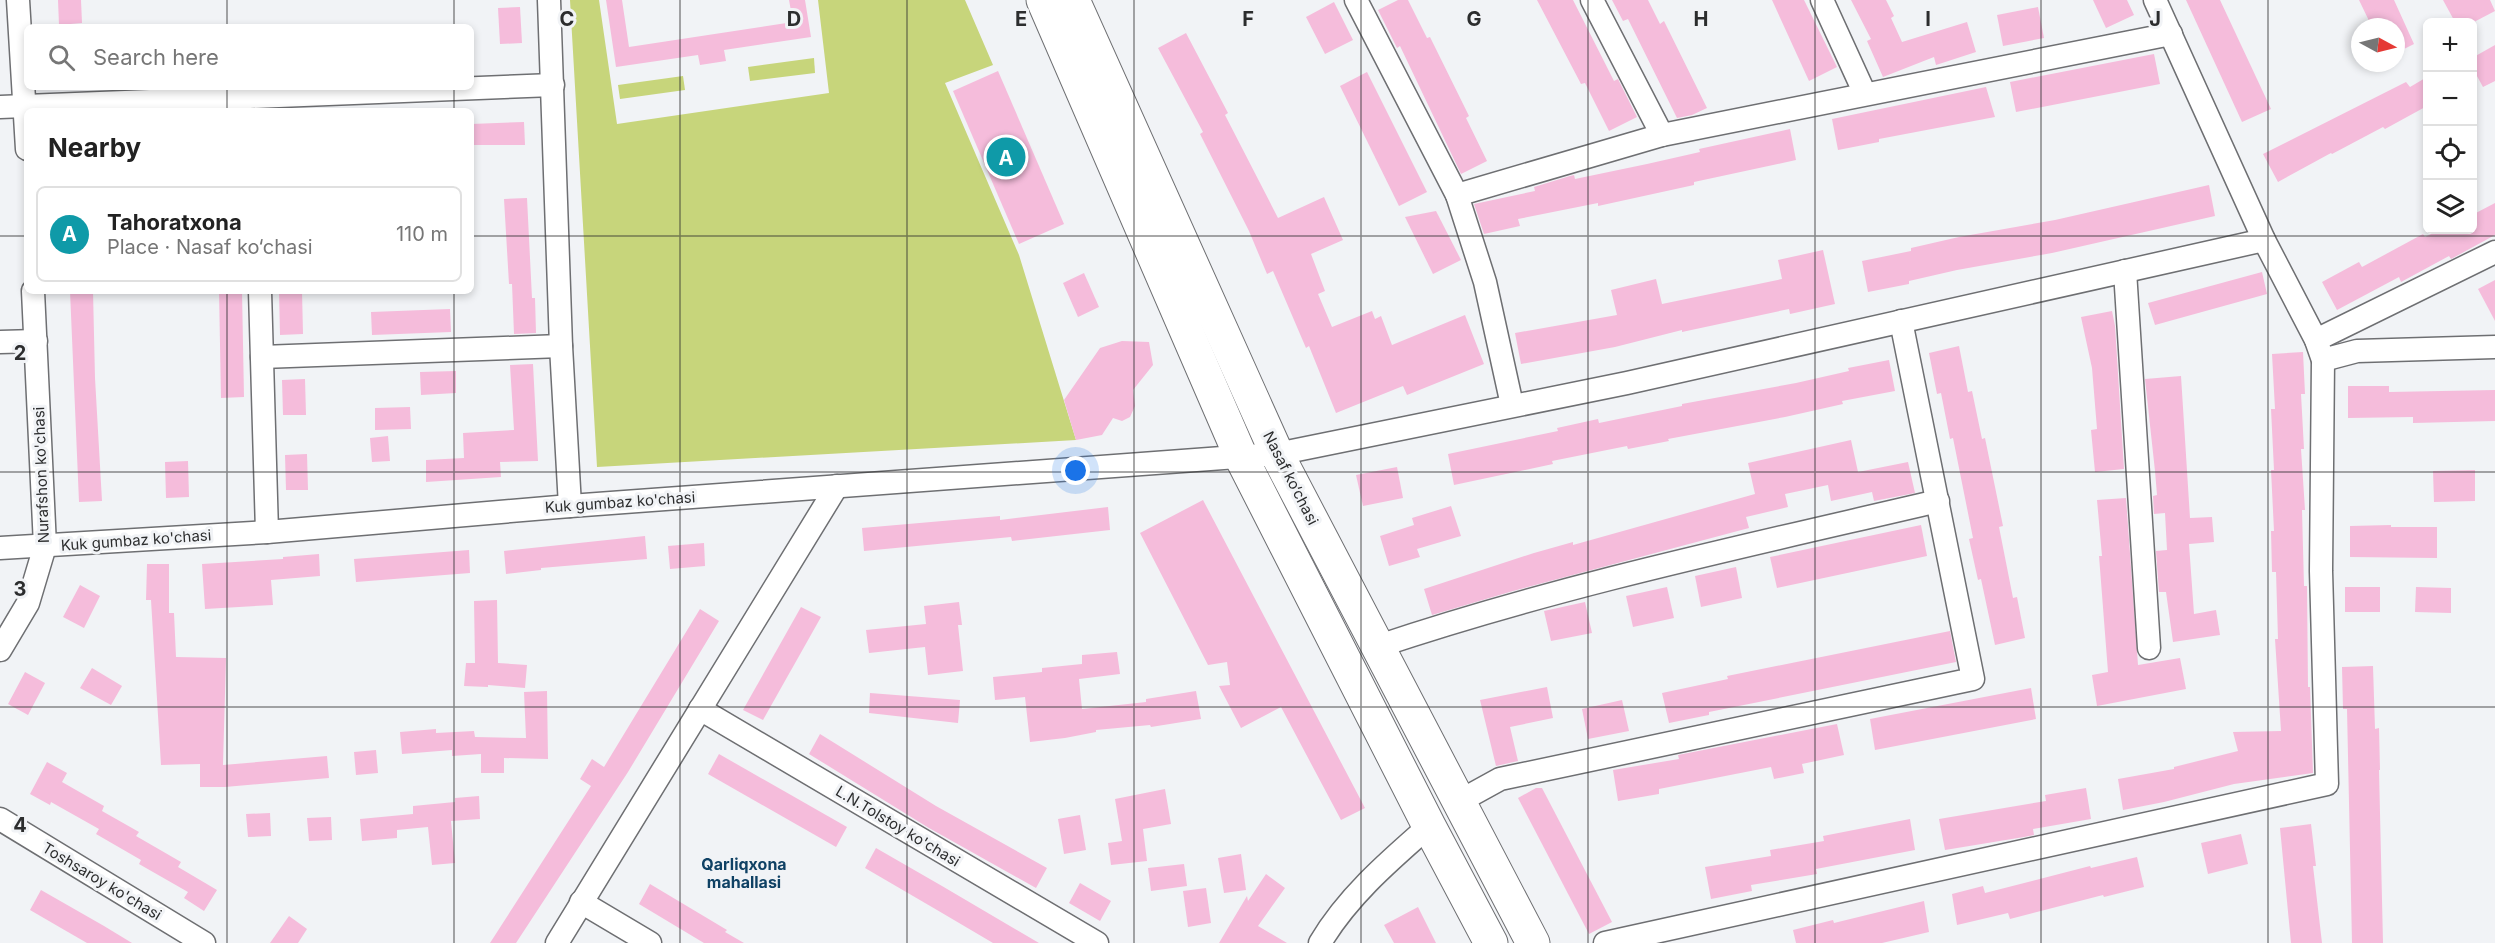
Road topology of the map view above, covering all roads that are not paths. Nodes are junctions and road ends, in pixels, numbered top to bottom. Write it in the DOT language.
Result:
graph roads {
  1 [pos="18,0"];
  2 [pos="549,0"];
  3 [pos="1043,0"];
  4 [pos="1073,0"];
  5 [pos="1356,0"];
  6 [pos="1592,0"];
  7 [pos="1822,0"];
  8 [pos="2155,0"];
  9 [pos="2171,34"];
  10 [pos="552,85"];
  11 [pos="474,90"];
  12 [pos="474,90"];
  13 [pos="1865,94"];
  14 [pos="254,104"];
  15 [pos="25,106"];
  16 [pos="0,107"];
  17 [pos="1662,135"];
  18 [pos="1457,195"];
  19 [pos="2264,240"];
  20 [pos="2495,252"];
  21 [pos="2125,271"];
  22 [pos="33,294"];
  23 [pos="260,294"];
  24 [pos="1901,321"];
  25 [pos="36,341"];
  26 [pos="0,342"];
  27 [pos="561,346"];
  28 [pos="2495,347"];
  29 [pos="2319,350"];
  30 [pos="262,357"];
  31 [pos="1512,405"];
  32 [pos="1277,454"];
  33 [pos="1241,457"];
  34 [pos="837,486"];
  35 [pos="1938,501"];
  36 [pos="570,506"];
  37 [pos="267,532"];
  38 [pos="45,546"];
  39 [pos="0,548"];
  40 [pos="1378,646"];
  41 [pos="2149,648"];
  42 [pos="0,650"];
  43 [pos="700,709"];
  44 [pos="1460,801"];
  45 [pos="0,819"];
  46 [pos="1429,826"];
  47 [pos="581,902"];
  48 [pos="204,943"];
  49 [pos="557,943"];
  50 [pos="650,943"];
  51 [pos="1097,943"];
  52 [pos="1320,943"];
  53 [pos="1491,943"];
  54 [pos="1533,943"];
  55 [pos="1605,943"];
  1 -- 15 [label="street"];
  2 -- 10 [label="street"];
  3 -- 33 [label="main road"];
  4 -- 32 [label="main road, Nasaf ko‘chasi"];
  5 -- 18 [label="street"];
  6 -- 17 [label="street"];
  7 -- 13 [label="street"];
  8 -- 9 [label="street"];
  9 -- 13 [label="street"];
  9 -- 19 [label="street"];
  10 -- 11 [label="street"];
  10 -- 27 [label="street"];
  12 -- 14 [label="street"];
  13 -- 17 [label="street"];
  14 -- 15 [label="street"];
  15 -- 16 [label="street"];
  17 -- 18 [label="street"];
  18 -- 31 [label="street"];
  19 -- 21 [label="street, Kuk gumbaz ko'chasi"];
  19 -- 29 [label="street"];
  20 -- 29 [label="street"];
  21 -- 24 [label="street, Kuk gumbaz ko'chasi"];
  21 -- 41 [label="street"];
  22 -- 25 [label="street, Nurafshon ko'chasi"];
  23 -- 30 [label="street"];
  24 -- 31 [label="street, Kuk gumbaz ko'chasi"];
  24 -- 35 [label="street"];
  25 -- 26 [label="street"];
  25 -- 38 [label="street, Nurafshon ko'chasi"];
  27 -- 30 [label="street"];
  27 -- 36 [label="street"];
  28 -- 29 [label="street"];
  29 -- 55 [label="street"];
  30 -- 37 [label="street"];
  31 -- 32 [label="street, Kuk gumbaz ko'chasi"];
  32 -- 33 [label="street, Kuk gumbaz ko'chasi"];
  32 -- 40 [label="main road, Nasaf ko‘chasi"];
  33 -- 34 [label="street, Kuk gumbaz ko'chasi"];
  33 -- 46 [label="main road"];
  34 -- 36 [label="street, Kuk gumbaz ko'chasi"];
  34 -- 43 [label="street"];
  35 -- 40 [label="street"];
  35 -- 44 [label="street"];
  36 -- 37 [label="street, Kuk gumbaz ko'chasi"];
  37 -- 38 [label="street, Kuk gumbaz ko'chasi"];
  38 -- 39 [label="street, Kuk gumbaz ko'chasi"];
  38 -- 42 [label="street, Nurafshon ko'chasi"];
  40 -- 44 [label="main road, Nasaf ko‘chasi"];
  43 -- 47 [label="street"];
  43 -- 51 [label="street, L.N.Tolstoy ko'chasi"];
  44 -- 54 [label="main road, Nasaf ko‘chasi"];
  45 -- 48 [label="street, Toshsaroy ko'chasi"];
  46 -- 52 [label="street"];
  46 -- 53 [label="main road"];
  47 -- 49 [label="street"];
  47 -- 50 [label="street"];
}
